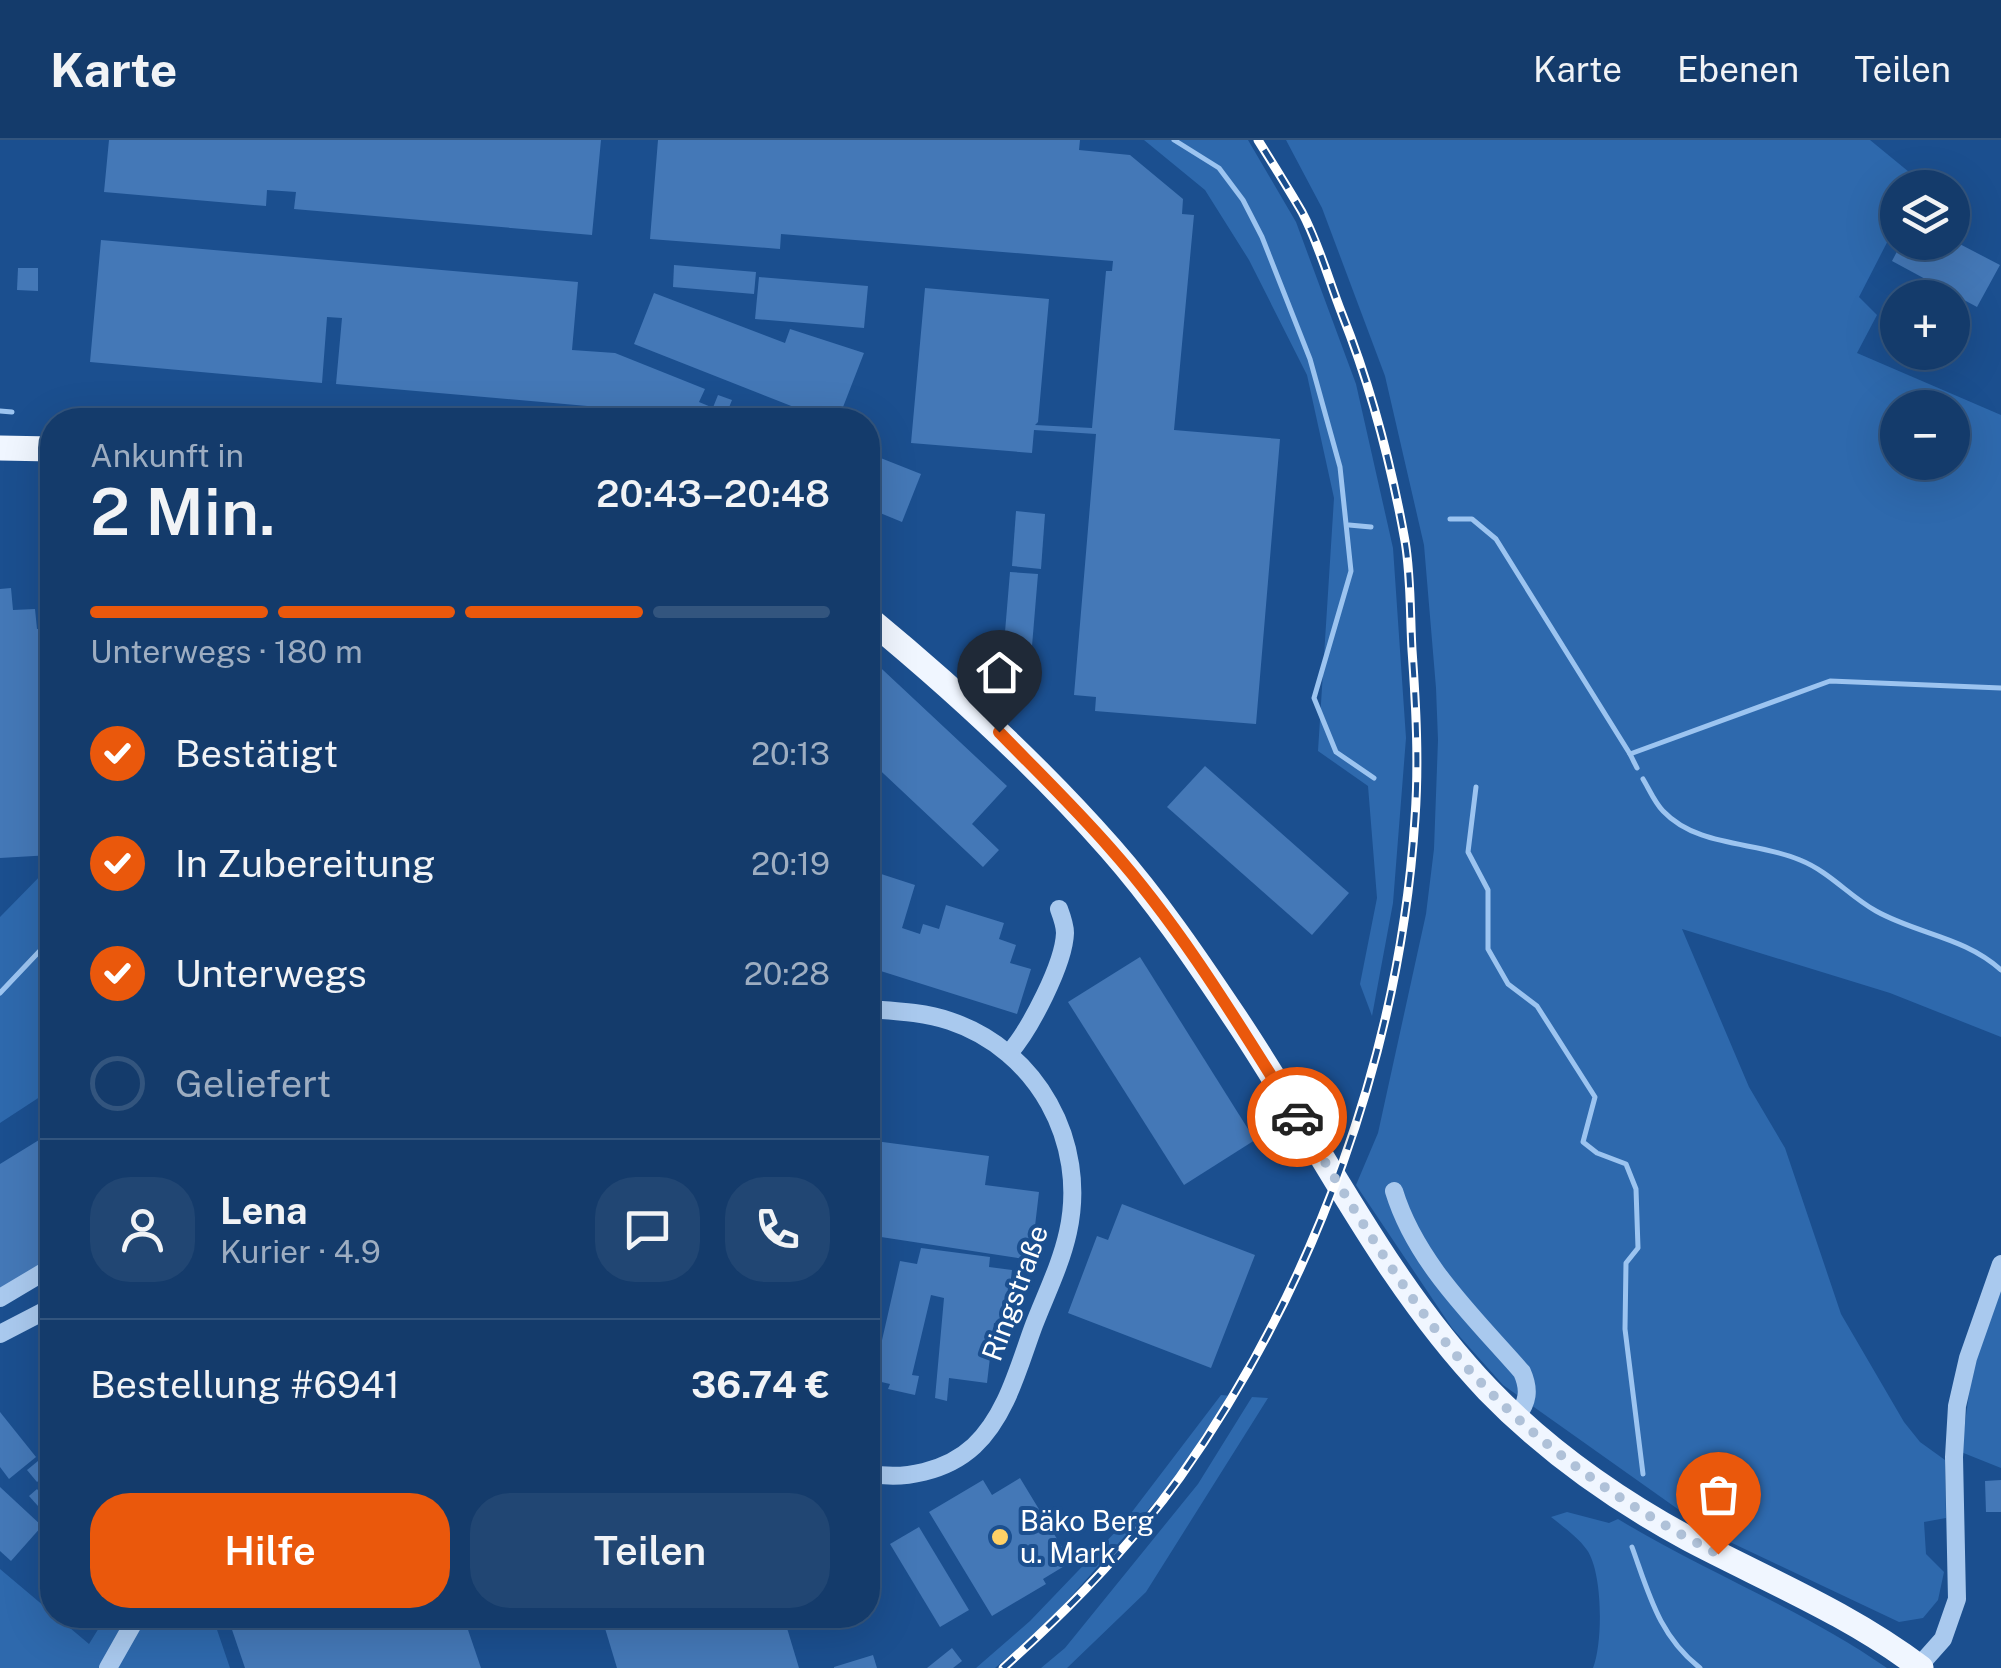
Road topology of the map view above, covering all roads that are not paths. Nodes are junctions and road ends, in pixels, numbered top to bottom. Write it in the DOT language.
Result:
graph roads {
  1 [pos="0,448"];
  2 [pos="40,450"];
  3 [pos="880,628"];
  4 [pos="1060,910"];
  5 [pos="880,1011"];
  6 [pos="1010,1052"];
  7 [pos="1394,1191"];
  8 [pos="2001,1264"];
  9 [pos="40,1275"];
  10 [pos="0,1298"];
  11 [pos="0,1309"];
  12 [pos="40,1313"];
  13 [pos="6,1331"];
  14 [pos="1516,1418"];
  15 [pos="880,1474"];
  16 [pos="131,1628"];
  17 [pos="1920,1667"];
  18 [pos="108,1668"];
  1 -- 2 [label="main road"];
  3 -- 14 [label="main road"];
  4 -- 6 [label="street"];
  5 -- 6 [label="street, Ringstraße"];
  6 -- 15 [label="street, Ringstraße"];
  7 -- 14 [label="street"];
  8 -- 17 [label="street"];
  9 -- 10 [label="street"];
  11 -- 13 [label="street"];
  12 -- 13 [label="street"];
  14 -- 17 [label="main road"];
  16 -- 18 [label="street"];
}
